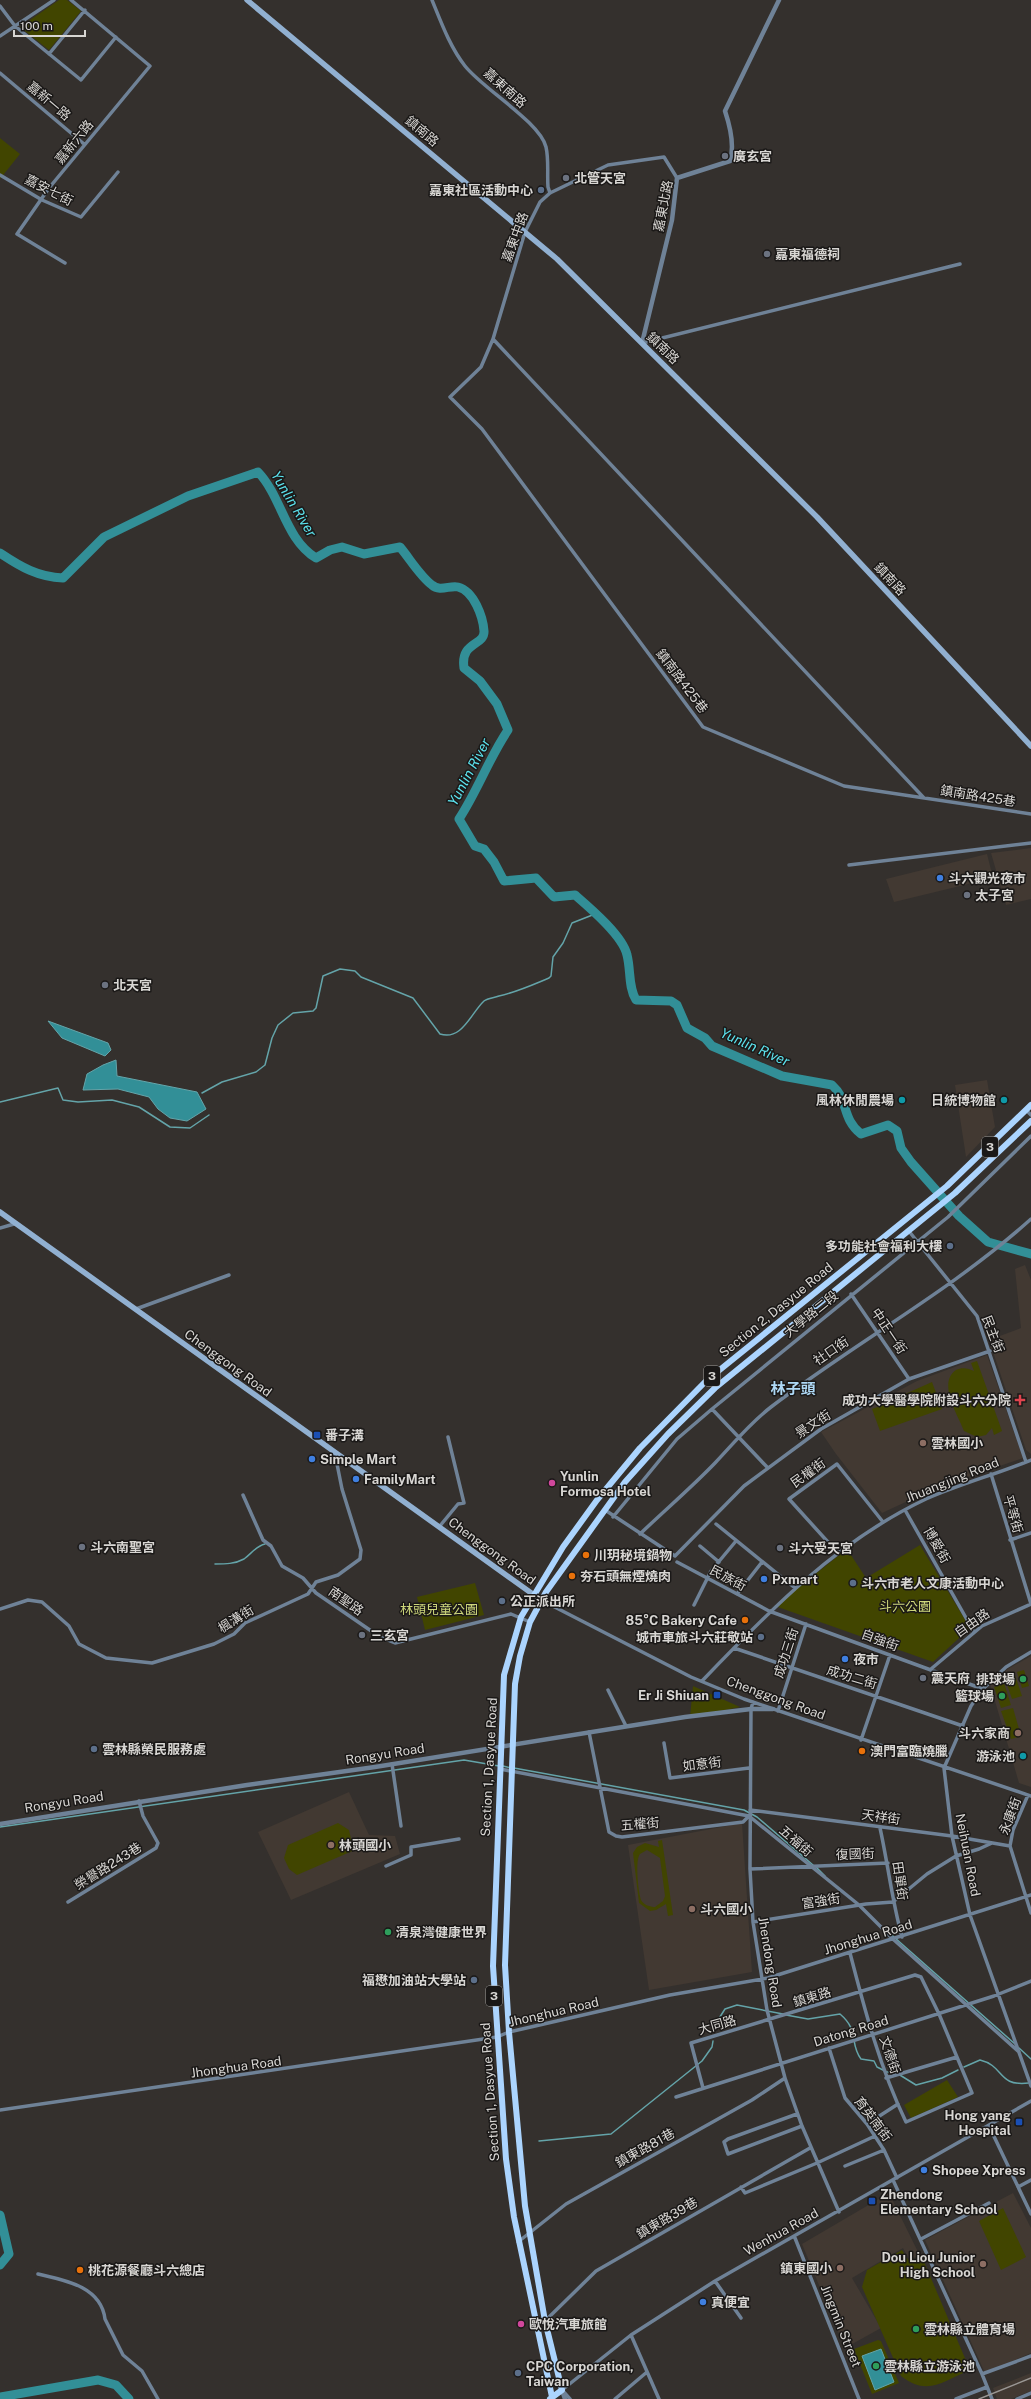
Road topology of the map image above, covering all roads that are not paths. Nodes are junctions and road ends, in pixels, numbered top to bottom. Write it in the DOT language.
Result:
graph roads {
  1 [pos="54,0"];
  2 [pos="71,0"];
  3 [pos="247,0"];
  4 [pos="432,0"];
  5 [pos="779,0"];
  6 [pos="0,6"];
  7 [pos="85,10"];
  8 [pos="15,26"];
  9 [pos="0,36"];
  10 [pos="116,37"];
  11 [pos="49,54"];
  12 [pos="0,73"];
  13 [pos="84,144"];
  14 [pos="118,172"];
  15 [pos="0,175"];
  16 [pos="677,178"];
  17 [pos="550,193"];
  18 [pos="42,200"];
  19 [pos="525,232"];
  20 [pos="65,263"];
  21 [pos="960,264"];
  22 [pos="493,339"];
  23 [pos="642,343"];
  24 [pos="450,397"];
  25 [pos="1031,746"];
  26 [pos="924,798"];
  27 [pos="1031,814"];
  28 [pos="1031,843"];
  29 [pos="849,865"];
  30 [pos="1031,1105"];
  31 [pos="1029,1113"];
  32 [pos="1031,1121"];
  33 [pos="1031,1136"];
  34 [pos="0,1212"];
  35 [pos="1031,1219"];
  36 [pos="14,1224"];
  37 [pos="0,1228"];
  38 [pos="908,1230"];
  39 [pos="918,1241"];
  40 [pos="855,1260"];
  41 [pos="861,1269"];
  42 [pos="229,1275"];
  43 [pos="951,1283"];
  44 [pos="851,1294"];
  45 [pos="136,1309"];
  46 [pos="878,1332"];
  47 [pos="990,1351"];
  48 [pos="909,1379"];
  49 [pos="678,1409"];
  50 [pos="712,1409"];
  51 [pos="686,1416"];
  52 [pos="738,1435"];
  53 [pos="448,1437"];
  54 [pos="335,1454"];
  55 [pos="1031,1460"];
  56 [pos="1026,1462"];
  57 [pos="767,1468"];
  58 [pos="991,1474"];
  59 [pos="242,1495"];
  60 [pos="605,1510"];
  61 [pos="905,1510"];
  62 [pos="613,1517"];
  63 [pos="883,1522"];
  64 [pos="716,1524"];
  65 [pos="439,1527"];
  66 [pos="1031,1532"];
  67 [pos="640,1534"];
  68 [pos="1010,1540"];
  69 [pos="736,1541"];
  70 [pos="700,1546"];
  71 [pos="837,1552"];
  72 [pos="676,1562"];
  73 [pos="719,1562"];
  74 [pos="762,1562"];
  75 [pos="706,1578"];
  76 [pos="311,1587"];
  77 [pos="795,1588"];
  78 [pos="737,1594"];
  79 [pos="534,1595"];
  80 [pos="541,1600"];
  81 [pos="694,1604"];
  82 [pos="1031,1604"];
  83 [pos="0,1609"];
  84 [pos="769,1611"];
  85 [pos="521,1617"];
  86 [pos="530,1622"];
  87 [pos="806,1624"];
  88 [pos="974,1632"];
  89 [pos="734,1648"];
  90 [pos="1031,1652"];
  91 [pos="890,1655"];
  92 [pos="792,1669"];
  93 [pos="931,1669"];
  94 [pos="702,1681"];
  95 [pos="983,1689"];
  96 [pos="608,1690"];
  97 [pos="877,1695"];
  98 [pos="753,1702"];
  99 [pos="751,1709"];
  100 [pos="775,1710"];
  101 [pos="626,1726"];
  102 [pos="963,1726"];
  103 [pos="589,1732"];
  104 [pos="861,1740"];
  105 [pos="664,1743"];
  106 [pos="512,1744"];
  107 [pos="500,1746"];
  108 [pos="392,1764"];
  109 [pos="749,1768"];
  110 [pos="944,1768"];
  111 [pos="500,1769"];
  112 [pos="512,1771"];
  113 [pos="600,1787"];
  114 [pos="1030,1795"];
  115 [pos="139,1802"];
  116 [pos="750,1813"];
  117 [pos="0,1824"];
  118 [pos="401,1826"];
  119 [pos="880,1828"];
  120 [pos="952,1836"];
  121 [pos="459,1839"];
  122 [pos="992,1843"];
  123 [pos="1010,1846"];
  124 [pos="956,1856"];
  125 [pos="888,1863"];
  126 [pos="810,1865"];
  127 [pos="386,1866"];
  128 [pos="750,1870"];
  129 [pos="1031,1895"];
  130 [pos="1026,1897"];
  131 [pos="68,1902"];
  132 [pos="893,1902"];
  133 [pos="860,1905"];
  134 [pos="1031,1913"];
  135 [pos="970,1915"];
  136 [pos="753,1922"];
  137 [pos="898,1938"];
  138 [pos="850,1953"];
  139 [pos="763,1979"];
  140 [pos="1031,1981"];
  141 [pos="860,1993"];
  142 [pos="998,1994"];
  143 [pos="971,2004"];
  144 [pos="939,2014"];
  145 [pos="770,2020"];
  146 [pos="509,2032"];
  147 [pos="872,2035"];
  148 [pos="497,2037"];
  149 [pos="829,2048"];
  150 [pos="1019,2052"];
  151 [pos="957,2057"];
  152 [pos="781,2064"];
  153 [pos="785,2078"];
  154 [pos="886,2078"];
  155 [pos="1031,2086"];
  156 [pos="703,2088"];
  157 [pos="676,2097"];
  158 [pos="1031,2101"];
  159 [pos="898,2104"];
  160 [pos="0,2110"];
  161 [pos="797,2114"];
  162 [pos="866,2124"];
  163 [pos="802,2126"];
  164 [pos="989,2126"];
  165 [pos="875,2136"];
  166 [pos="810,2148"];
  167 [pos="884,2150"];
  168 [pos="817,2163"];
  169 [pos="845,2166"];
  170 [pos="895,2179"];
  171 [pos="1031,2180"];
  172 [pos="741,2187"];
  173 [pos="1018,2187"];
  174 [pos="989,2203"];
  175 [pos="840,2212"];
  176 [pos="1031,2214"];
  177 [pos="530,2234"];
  178 [pos="795,2238"];
  179 [pos="921,2239"];
  180 [pos="518,2242"];
  181 [pos="38,2274"];
  182 [pos="716,2281"];
  183 [pos="741,2318"];
  184 [pos="545,2321"];
  185 [pos="630,2335"];
  186 [pos="1031,2356"];
  187 [pos="647,2372"];
  188 [pos="982,2374"];
  189 [pos="987,2387"];
  190 [pos="562,2390"];
  191 [pos="1031,2393"];
  192 [pos="158,2399"];
  193 [pos="552,2399"];
  194 [pos="565,2399"];
  195 [pos="570,2399"];
  196 [pos="615,2399"];
  197 [pos="659,2399"];
  198 [pos="859,2399"];
  199 [pos="956,2399"];
  200 [pos="992,2399"];
  201 [pos="1017,2399"];
  1 -- 8 [label="street"];
  2 -- 7 [label="street"];
  3 -- 19 [label="main road, 鎮南路"];
  4 -- 17 [label="street, 嘉東南路"];
  5 -- 16 [label="street, 嘉東北路"];
  6 -- 8 [label="street"];
  7 -- 10 [label="street"];
  7 -- 11 [label="street"];
  8 -- 9 [label="street"];
  8 -- 11 [label="street"];
  10 -- 11 [label="street"];
  10 -- 13 [label="street, 嘉新六路"];
  12 -- 13 [label="street, 嘉新一路"];
  13 -- 18 [label="street, 嘉新六路"];
  14 -- 18 [label="street, 嘉安七街"];
  15 -- 18 [label="street, 嘉安七街"];
  16 -- 17 [label="street, 嘉東中路"];
  16 -- 23 [label="street, 嘉東北路"];
  17 -- 19 [label="street, 嘉東中路"];
  18 -- 20 [label="street, 嘉新六路"];
  19 -- 22 [label="street, 嘉東中路"];
  19 -- 23 [label="main road, 鎮南路"];
  21 -- 23 [label="street"];
  22 -- 24 [label="street, 嘉東中路"];
  22 -- 26 [label="street"];
  23 -- 25 [label="main road, 鎮南路"];
  24 -- 26 [label="street, 鎮南路425巷"];
  26 -- 27 [label="street, 鎮南路425巷"];
  28 -- 29 [label="street"];
  30 -- 31 [label="main road, Section 2, Dasyue Road / 3"];
  31 -- 40 [label="main road, Section 2, Dasyue Road / 3"];
  32 -- 38 [label="main road, Section 2, Dasyue Road / 3"];
  33 -- 39 [label="street, 大學路二段"];
  34 -- 36 [label="main road, Chenggong Road"];
  35 -- 43 [label="street, 社口街"];
  36 -- 37 [label="street"];
  36 -- 45 [label="main road, Chenggong Road"];
  38 -- 39 [label="street, 民主街"];
  38 -- 41 [label="main road, Section 2, Dasyue Road / 3"];
  39 -- 43 [label="street, 民主街"];
  39 -- 44 [label="street, 大學路二段"];
  40 -- 41 [label="main road"];
  40 -- 49 [label="main road, Section 2, Dasyue Road / 3"];
  41 -- 51 [label="main road, Section 2, Dasyue Road / 3"];
  42 -- 45 [label="street"];
  43 -- 46 [label="street, 社口街"];
  43 -- 47 [label="street, 民主街"];
  44 -- 46 [label="street, 中正一街"];
  44 -- 50 [label="street, 大學路二段"];
  45 -- 54 [label="main road, Chenggong Road"];
  46 -- 48 [label="street, 中正一街"];
  46 -- 52 [label="street, 社口街"];
  47 -- 48 [label="street, 景文街"];
  47 -- 56 [label="street, 民主街"];
  48 -- 57 [label="street, 景文街"];
  49 -- 51 [label="main road"];
  49 -- 79 [label="main road, Section 2, Dasyue Road / 3"];
  50 -- 52 [label="street"];
  50 -- 62 [label="street, 大學路二段"];
  51 -- 60 [label="main road, Section 2, Dasyue Road / 3"];
  52 -- 57 [label="street"];
  52 -- 67 [label="street, 社口街"];
  53 -- 65 [label="street"];
  54 -- 65 [label="main road, Chenggong Road"];
  54 -- 76 [label="street, 楓溝街"];
  55 -- 56 [label="street, Jhuangjing Road"];
  56 -- 58 [label="street, Jhuangjing Road"];
  57 -- 67 [label="street, 景文街"];
  58 -- 61 [label="street, Jhuangjing Road"];
  58 -- 68 [label="street, 平等街"];
  59 -- 76 [label="street, 南聖路"];
  60 -- 62 [label="street"];
  60 -- 80 [label="main road, Section 2, Dasyue Road / 3"];
  61 -- 63 [label="street, Jhuangjing Road"];
  61 -- 88 [label="street, 博愛街"];
  62 -- 67 [label="street"];
  63 -- 71 [label="street, Jhuangjing Road"];
  63 -- 71 [label="street, 民權街"];
  64 -- 69 [label="street"];
  65 -- 79 [label="main road, Chenggong Road"];
  66 -- 68 [label="street"];
  68 -- 82 [label="street, 平等街"];
  69 -- 73 [label="street"];
  69 -- 74 [label="street"];
  70 -- 73 [label="street"];
  71 -- 77 [label="street, Jhuangjing Road"];
  72 -- 75 [label="street, 民族街"];
  73 -- 75 [label="street"];
  74 -- 77 [label="street"];
  74 -- 78 [label="street"];
  75 -- 78 [label="street, 民族街"];
  75 -- 81 [label="street"];
  76 -- 83 [label="street, 楓溝街"];
  76 -- 85 [label="street, 南聖路"];
  77 -- 84 [label="street, Jhuangjing Road"];
  78 -- 84 [label="street, 民族街"];
  79 -- 80 [label="main road, Chenggong Road"];
  79 -- 85 [label="main road, Section 1, Dasyue Road / 3"];
  80 -- 86 [label="main road, Section 1, Dasyue Road / 3"];
  80 -- 94 [label="street, Chenggong Road"];
  82 -- 88 [label="street, 自由路"];
  84 -- 87 [label="street, 自強街"];
  84 -- 89 [label="street, Jhuangjing Road"];
  85 -- 86 [label="street, 南聖路"];
  85 -- 107 [label="main road, Section 1, Dasyue Road / 3"];
  86 -- 106 [label="main road, Section 1, Dasyue Road / 3"];
  87 -- 91 [label="street, 自強街"];
  87 -- 92 [label="street, 成功三街"];
  88 -- 93 [label="street, 自由路"];
  89 -- 92 [label="street, 成功二街"];
  89 -- 94 [label="street, Jhuangjing Road"];
  90 -- 95 [label="street"];
  91 -- 93 [label="street, 自強街"];
  91 -- 97 [label="street"];
  92 -- 97 [label="street, 成功二街"];
  92 -- 100 [label="street, 成功三街"];
  93 -- 95 [label="street, 自強街"];
  94 -- 98 [label="street, Chenggong Road"];
  95 -- 102 [label="street"];
  96 -- 101 [label="street"];
  97 -- 102 [label="street, 成功二街"];
  97 -- 104 [label="street"];
  98 -- 99 [label="street, Jhendong Road"];
  98 -- 100 [label="street, Chenggong Road"];
  99 -- 100 [label="street, Rongyu Road"];
  99 -- 101 [label="street, Rongyu Road"];
  99 -- 109 [label="street, Jhendong Road"];
  100 -- 104 [label="street, Chenggong Road"];
  101 -- 103 [label="street, Rongyu Road"];
  102 -- 110 [label="street"];
  103 -- 106 [label="street, Rongyu Road"];
  103 -- 113 [label="street, 五權街"];
  104 -- 110 [label="street, Chenggong Road"];
  105 -- 109 [label="street, 如意街"];
  106 -- 107 [label="street, Rongyu Road"];
  106 -- 112 [label="main road, Section 1, Dasyue Road / 3"];
  107 -- 108 [label="street, Rongyu Road"];
  107 -- 111 [label="main road, Section 1, Dasyue Road / 3"];
  108 -- 115 [label="street, Rongyu Road"];
  108 -- 118 [label="street"];
  109 -- 116 [label="street, Jhendong Road"];
  110 -- 114 [label="street, Chenggong Road"];
  110 -- 120 [label="street, Neihuan Road"];
  111 -- 112 [label="street, 五福街"];
  111 -- 148 [label="main road, Section 1, Dasyue Road / 3"];
  112 -- 113 [label="street, 五福街"];
  112 -- 146 [label="main road, Section 1, Dasyue Road / 3"];
  113 -- 116 [label="street, 五福街"];
  113 -- 116 [label="street, 五權街"];
  114 -- 123 [label="street, 永康街"];
  115 -- 117 [label="street, Rongyu Road"];
  115 -- 131 [label="street, 榮譽路243巷"];
  116 -- 119 [label="street, 天祥街"];
  116 -- 126 [label="street, 五福街"];
  116 -- 128 [label="street, Jhendong Road"];
  119 -- 120 [label="street, 天祥街"];
  119 -- 125 [label="street, 田單街"];
  120 -- 122 [label="street, 天祥街"];
  120 -- 124 [label="street, Neihuan Road"];
  121 -- 127 [label="street"];
  122 -- 123 [label="street, 天祥街"];
  122 -- 124 [label="street"];
  123 -- 130 [label="street, 永康街"];
  124 -- 132 [label="street"];
  124 -- 135 [label="street, Neihuan Road"];
  125 -- 126 [label="street, 復國街"];
  125 -- 132 [label="street, 田單街"];
  126 -- 128 [label="street, 復國街"];
  126 -- 133 [label="street, 五福街"];
  128 -- 136 [label="street, Jhendong Road"];
  129 -- 130 [label="street, Jhonghua Road"];
  130 -- 134 [label="street, 永康街"];
  130 -- 135 [label="street, Jhonghua Road"];
  132 -- 133 [label="street, 富強街"];
  132 -- 137 [label="street, 田單街"];
  133 -- 136 [label="street, 富強街"];
  133 -- 137 [label="street, 五福街"];
  135 -- 137 [label="street, Jhonghua Road"];
  135 -- 142 [label="street, Neihuan Road"];
  136 -- 139 [label="street, Jhendong Road"];
  137 -- 138 [label="street, Jhonghua Road"];
  137 -- 143 [label="street, 五福街"];
  138 -- 139 [label="street, Jhonghua Road"];
  138 -- 141 [label="street, 文德街"];
  139 -- 145 [label="street, Jhendong Road"];
  139 -- 146 [label="street, Jhonghua Road"];
  140 -- 142 [label="street, Datong Road"];
  141 -- 144 [label="street"];
  141 -- 145 [label="street, 鎮東路"];
  141 -- 147 [label="street, 文德街"];
  142 -- 143 [label="street, Datong Road"];
  142 -- 150 [label="street, Neihuan Road"];
  143 -- 144 [label="street, Datong Road"];
  143 -- 150 [label="street, 五福街"];
  144 -- 147 [label="street, Datong Road"];
  144 -- 151 [label="street"];
  145 -- 152 [label="street, Jhendong Road"];
  145 -- 156 [label="street, 大同路"];
  146 -- 148 [label="street, Jhonghua Road"];
  146 -- 177 [label="main road, Section 1, Dasyue Road / 3"];
  147 -- 149 [label="street, Datong Road"];
  147 -- 154 [label="street, 文德街"];
  148 -- 160 [label="street, Jhonghua Road"];
  148 -- 180 [label="main road, Section 1, Dasyue Road / 3"];
  149 -- 152 [label="street, Datong Road"];
  149 -- 162 [label="street, 育英南街"];
  150 -- 155 [label="street, Neihuan Road"];
  151 -- 154 [label="street"];
  151 -- 159 [label="street, 文德街"];
  152 -- 153 [label="street, Jhendong Road"];
  152 -- 156 [label="street, Datong Road"];
  153 -- 161 [label="street, Jhendong Road"];
  153 -- 177 [label="street, 鎮東路81巷"];
  154 -- 159 [label="street, 文德街"];
  156 -- 157 [label="street, Datong Road"];
  158 -- 164 [label="street, Wenhua Road"];
  159 -- 162 [label="street"];
  161 -- 163 [label="street, Jhendong Road"];
  161 -- 163 [label="street"];
  162 -- 165 [label="street, 育英南街"];
  163 -- 166 [label="street, Jhendong Road"];
  164 -- 170 [label="street, Wenhua Road"];
  164 -- 173 [label="street"];
  165 -- 167 [label="street, 育英南街"];
  165 -- 168 [label="street"];
  166 -- 168 [label="street, Jhendong Road"];
  166 -- 172 [label="street, 鎮東路39巷"];
  167 -- 169 [label="street"];
  167 -- 170 [label="street, 育英南街"];
  168 -- 172 [label="street"];
  168 -- 175 [label="street, Jhendong Road"];
  170 -- 175 [label="street, Wenhua Road"];
  170 -- 179 [label="street, 育英南街"];
  171 -- 173 [label="street"];
  172 -- 184 [label="street, 鎮東路39巷"];
  173 -- 176 [label="street"];
  174 -- 179 [label="street"];
  175 -- 178 [label="street, Wenhua Road"];
  177 -- 180 [label="street, 鎮東路81巷"];
  177 -- 184 [label="main road, Section 1, Dasyue Road / 3"];
  178 -- 182 [label="street, Wenhua Road"];
  178 -- 198 [label="street, Jingmin Street"];
  179 -- 188 [label="street, 育英南街"];
  180 -- 193 [label="main road, Section 1, Dasyue Road / 3"];
  181 -- 192 [label="street"];
  182 -- 183 [label="street"];
  182 -- 185 [label="street, Wenhua Road"];
  184 -- 190 [label="main road, Section 1, Dasyue Road / 3"];
  185 -- 187 [label="street"];
  185 -- 190 [label="street, Wenhua Road"];
  186 -- 188 [label="street"];
  187 -- 196 [label="street"];
  187 -- 197 [label="street"];
  188 -- 189 [label="street, 育英南街"];
  189 -- 199 [label="street"];
  189 -- 200 [label="street, 育英南街"];
  190 -- 193 [label="main road, Wenhua Road / 3"];
  190 -- 194 [label="street"];
  190 -- 195 [label="street"];
  191 -- 201 [label="street"];
}
